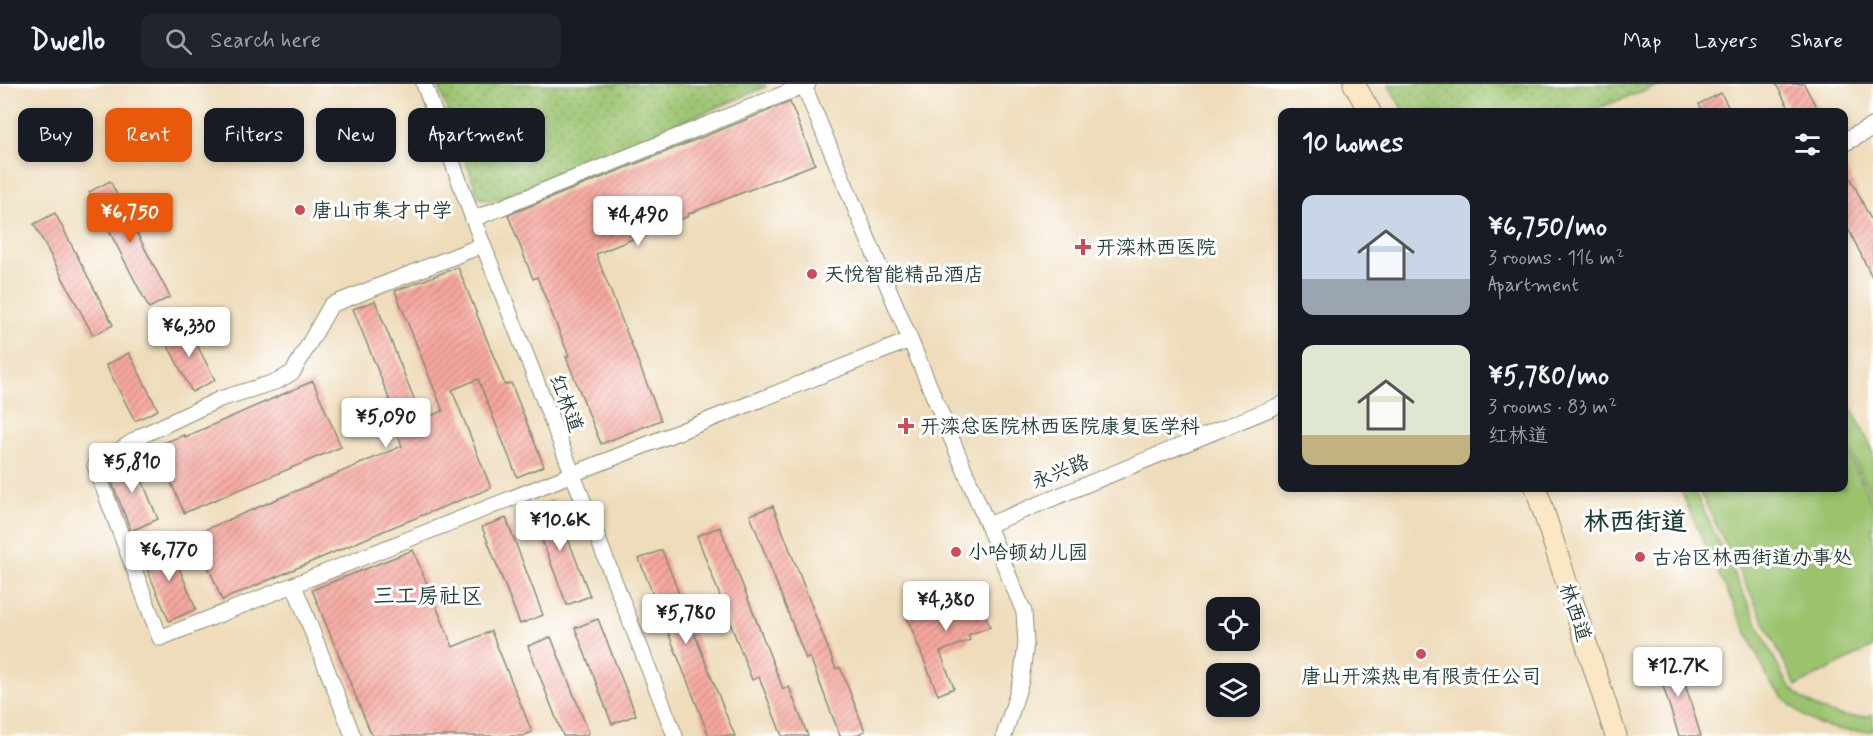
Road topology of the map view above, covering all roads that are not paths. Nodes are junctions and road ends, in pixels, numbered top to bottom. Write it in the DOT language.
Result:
graph roads {
  1 [pos="424,84"];
  2 [pos="1354,84"];
  3 [pos="806,85"];
  4 [pos="779,89"];
  5 [pos="1368,108"];
  6 [pos="1873,127"];
  7 [pos="1848,140"];
  8 [pos="473,219"];
  9 [pos="483,245"];
  10 [pos="910,340"];
  11 [pos="1278,406"];
  12 [pos="573,474"];
  13 [pos="1537,492"];
  14 [pos="988,525"];
  15 [pos="294,585"];
  16 [pos="353,736"];
  17 [pos="675,736"];
  18 [pos="1004,736"];
  19 [pos="1616,736"];
  1 -- 8 [label="street, 红林道"];
  2 -- 5 [label="main road"];
  3 -- 4 [label="street"];
  3 -- 10 [label="street"];
  4 -- 8 [label="street"];
  6 -- 7 [label="street"];
  8 -- 9 [label="street, 红林道"];
  9 -- 12 [label="street, 红林道"];
  9 -- 15 [label="street"];
  10 -- 12 [label="street"];
  10 -- 14 [label="street"];
  11 -- 14 [label="street, 永兴路"];
  12 -- 15 [label="street"];
  12 -- 17 [label="street, 红林道"];
  13 -- 19 [label="main road, 林西道"];
  14 -- 18 [label="street"];
  15 -- 16 [label="street"];
}
